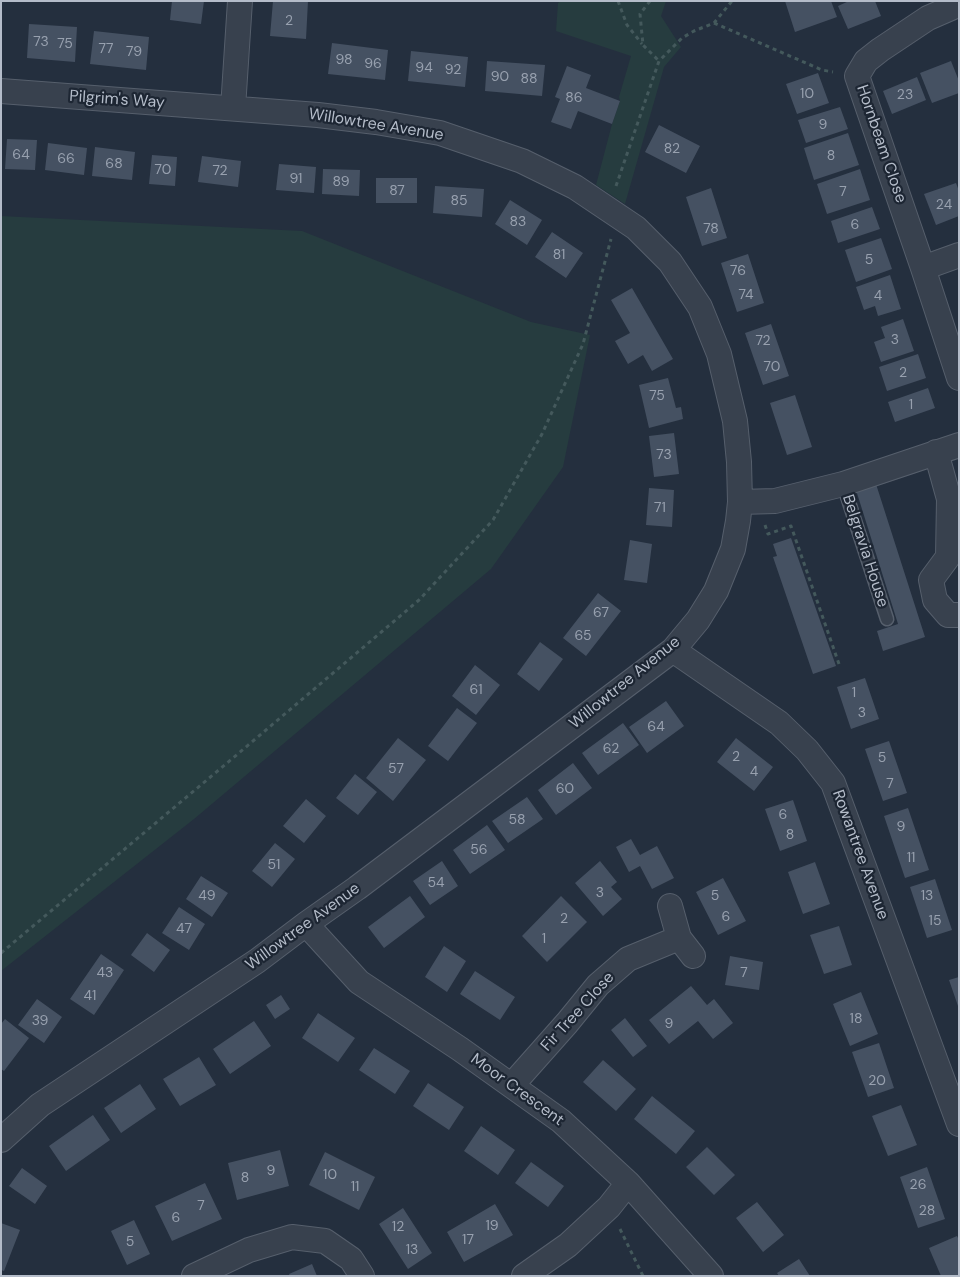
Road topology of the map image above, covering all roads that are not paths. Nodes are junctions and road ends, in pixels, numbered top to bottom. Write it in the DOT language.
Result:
graph roads {
  1 [pos="240,1"];
  2 [pos="953,6"];
  3 [pos="1,91"];
  4 [pos="234,108"];
  5 [pos="959,255"];
  6 [pos="923,268"];
  7 [pos="959,378"];
  8 [pos="959,445"];
  9 [pos="936,452"];
  10 [pos="843,484"];
  11 [pos="740,502"];
  12 [pos="953,560"];
  13 [pos="959,615"];
  14 [pos="887,619"];
  15 [pos="673,650"];
  16 [pos="670,906"];
  17 [pos="306,924"];
  18 [pos="512,1085"];
  19 [pos="959,1124"];
  20 [pos="1,1140"];
  21 [pos="628,1183"];
  22 [pos="194,1276"];
  23 [pos="362,1276"];
  24 [pos="524,1276"];
  25 [pos="711,1276"];
  1 -- 4 [label="street"];
  2 -- 6 [label="street, Hornbeam Close"];
  3 -- 4 [label="street, Pilgrim's Way"];
  4 -- 11 [label="street, Willowtree Avenue"];
  5 -- 6 [label="street"];
  6 -- 7 [label="street, Hornbeam Close"];
  8 -- 9 [label="street"];
  9 -- 10 [label="street"];
  9 -- 12 [label="street"];
  10 -- 11 [label="street"];
  10 -- 14 [label="lane, Belgravia House"];
  11 -- 15 [label="street, Willowtree Avenue"];
  12 -- 13 [label="street"];
  15 -- 17 [label="street, Willowtree Avenue"];
  15 -- 19 [label="street, Rowantree Avenue"];
  16 -- 18 [label="street, Fir Tree Close"];
  17 -- 18 [label="street, Moor Crescent"];
  17 -- 20 [label="street, Willowtree Avenue"];
  18 -- 21 [label="street, Moor Crescent"];
  21 -- 24 [label="street"];
  21 -- 25 [label="street, Moor Crescent"];
  22 -- 23 [label="street"];
}
